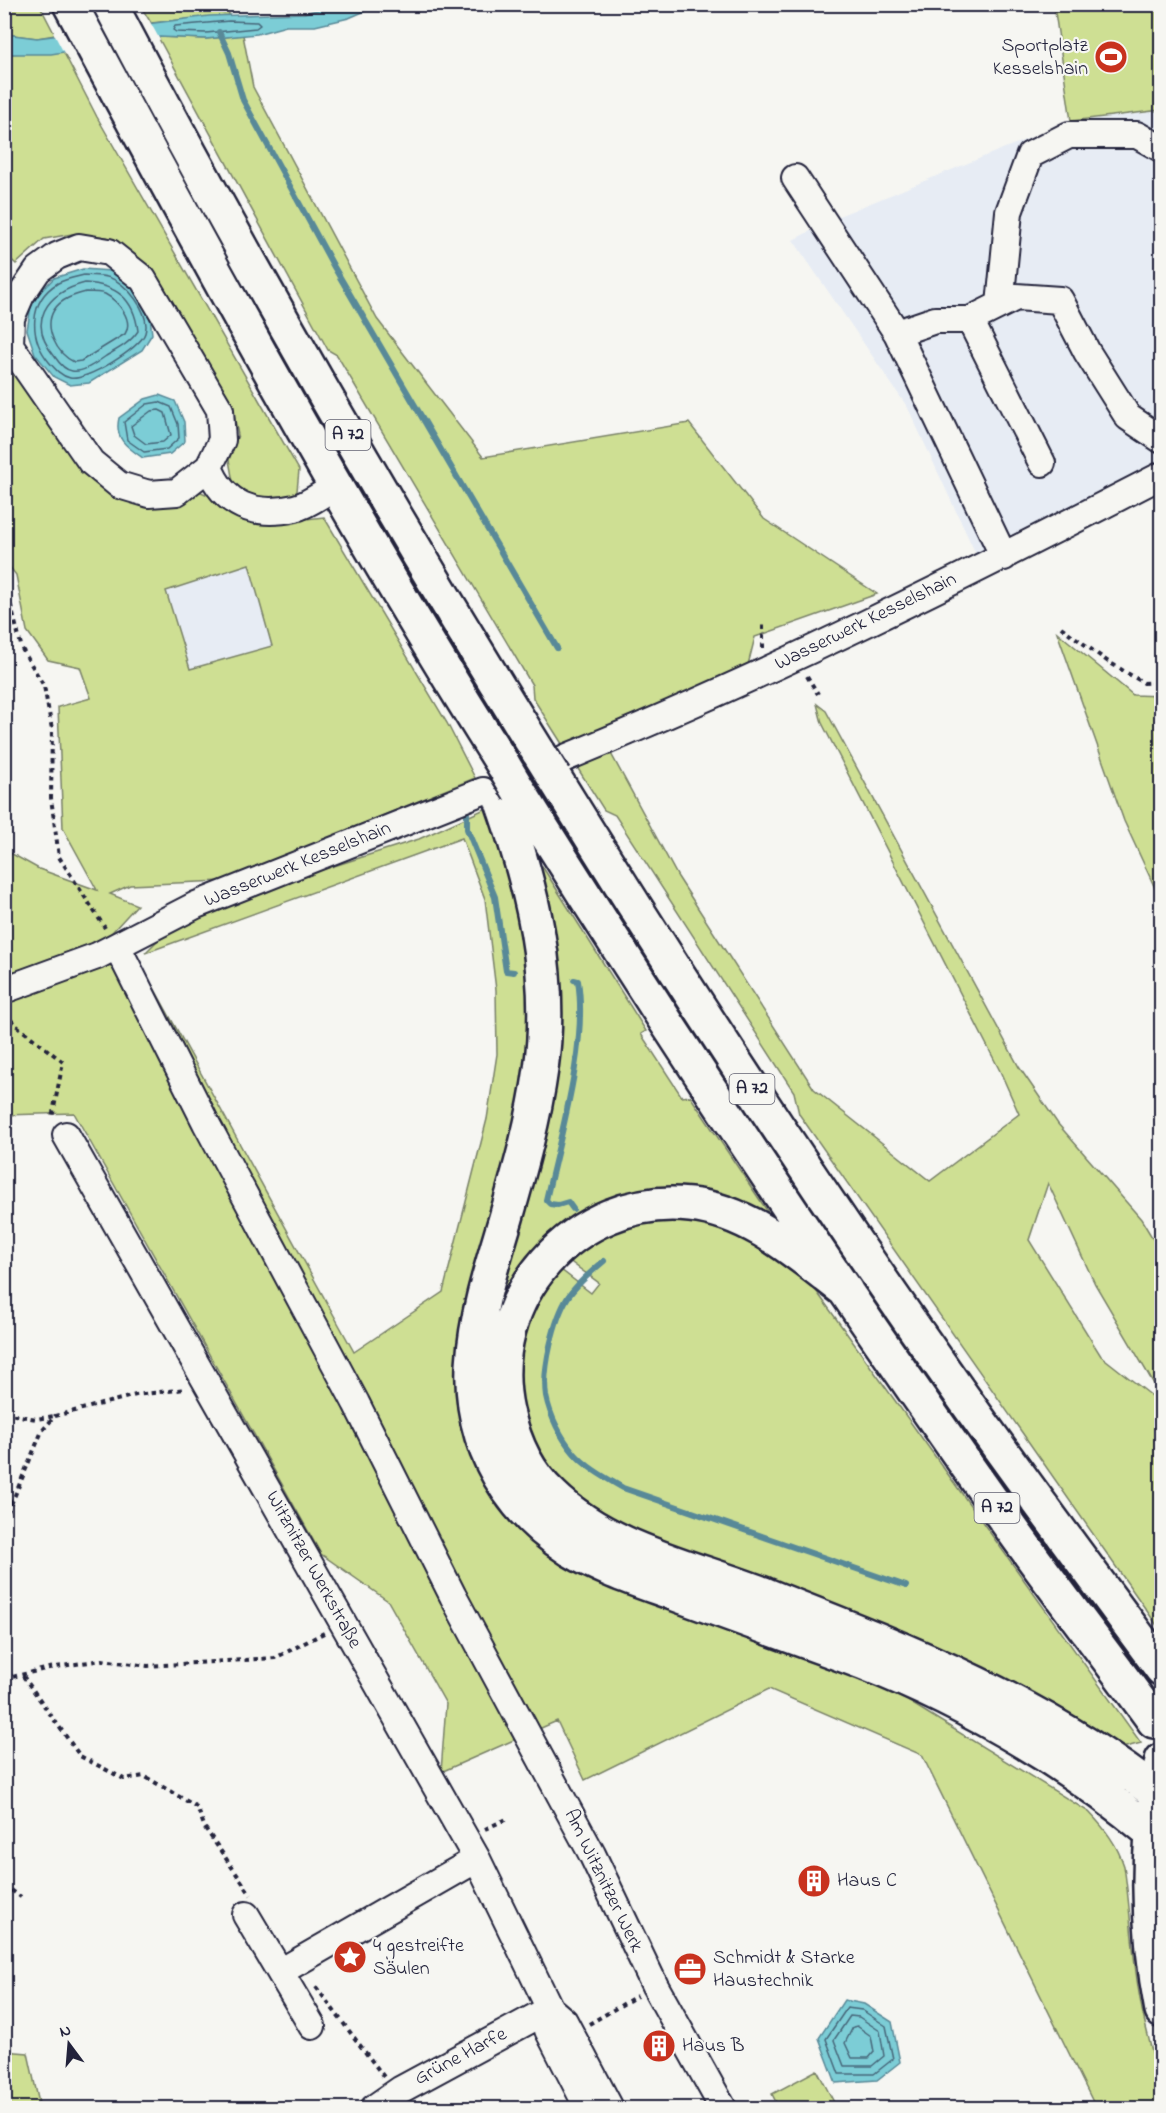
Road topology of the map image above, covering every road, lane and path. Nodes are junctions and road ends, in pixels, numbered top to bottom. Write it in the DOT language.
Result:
graph roads {
  1 [pos="70,4"];
  2 [pos="110,4"];
  3 [pos="1161,149"];
  4 [pos="795,178"];
  5 [pos="1000,305"];
  6 [pos="970,320"];
  7 [pos="897,333"];
  8 [pos="1161,440"];
  9 [pos="1042,464"];
  10 [pos="209,467"];
  11 [pos="1161,475"];
  12 [pos="336,486"];
  13 [pos="1004,556"];
  14 [pos="4,579"];
  15 [pos="1061,627"];
  16 [pos="1161,681"];
  17 [pos="553,763"];
  18 [pos="500,784"];
  19 [pos="117,946"];
  20 [pos="4,990"];
  21 [pos="4,1013"];
  22 [pos="66,1135"];
  23 [pos="846,1291"];
  24 [pos="207,1382"];
  25 [pos="4,1413"];
  26 [pos="54,1416"];
  27 [pos="4,1521"];
  28 [pos="343,1624"];
  29 [pos="4,1666"];
  30 [pos="1161,1669"];
  31 [pos="11,1676"];
  32 [pos="23,1676"];
  33 [pos="4,1678"];
  34 [pos="1154,1720"];
  35 [pos="1161,1760"];
  36 [pos="1152,1805"];
  37 [pos="477,1859"];
  38 [pos="4,1886"];
  39 [pos="21,1897"];
  40 [pos="252,1910"];
  41 [pos="289,1967"];
  42 [pos="655,1986"];
  43 [pos="550,2009"];
  44 [pos="1161,2011"];
  45 [pos="594,2019"];
  46 [pos="312,2026"];
  47 [pos="388,2083"];
  48 [pos="374,2109"];
  49 [pos="588,2109"];
  50 [pos="610,2109"];
  51 [pos="723,2109"];
  1 -- 12 [label="main road, A 72"];
  2 -- 17 [label="main road, A 72"];
  3 -- 5 [label="street"];
  4 -- 7 [label="street"];
  5 -- 6 [label="street"];
  5 -- 8 [label="street"];
  6 -- 7 [label="street"];
  6 -- 9 [label="street"];
  7 -- 13 [label="street"];
  10 -- 10 [label="street"];
  10 -- 12 [label="street"];
  11 -- 13 [label="street, Wasserwerk Kesselshain"];
  12 -- 18 [label="main road, A 72"];
  13 -- 17 [label="street, Wasserwerk Kesselshain"];
  14 -- 19 [label="path"];
  15 -- 16 [label="path"];
  17 -- 30 [label="main road, A 72"];
  18 -- 19 [label="street, Wasserwerk Kesselshain"];
  18 -- 23 [label="main road, A 72"];
  18 -- 36 [label="main road"];
  19 -- 20 [label="street, Wasserwerk Kesselshain"];
  19 -- 42 [label="street, Am Witznitzer Werk"];
  21 -- 22 [label="path"];
  22 -- 24 [label="street, Witznitzer Werkstraße"];
  23 -- 34 [label="main road, A 72"];
  23 -- 36 [label="main road"];
  24 -- 26 [label="path"];
  24 -- 28 [label="street, Witznitzer Werkstraße"];
  25 -- 26 [label="path"];
  26 -- 27 [label="path"];
  28 -- 32 [label="path"];
  28 -- 37 [label="street, Witznitzer Werkstraße"];
  29 -- 31 [label="path"];
  31 -- 32 [label="path"];
  31 -- 33 [label="path"];
  32 -- 40 [label="path"];
  35 -- 36 [label="main road"];
  36 -- 44 [label="main road"];
  37 -- 41 [label="street"];
  37 -- 43 [label="street, Witznitzer Werkstraße"];
  38 -- 39 [label="path"];
  40 -- 41 [label="street"];
  41 -- 46 [label="street"];
  41 -- 47 [label="path"];
  42 -- 45 [label="path"];
  42 -- 51 [label="street, Am Witznitzer Werk"];
  43 -- 48 [label="street, Grüne Harfe"];
  43 -- 49 [label="street, Witznitzer Werkstraße"];
  43 -- 50 [label="street, Witznitzer Werkstraße"];
}
